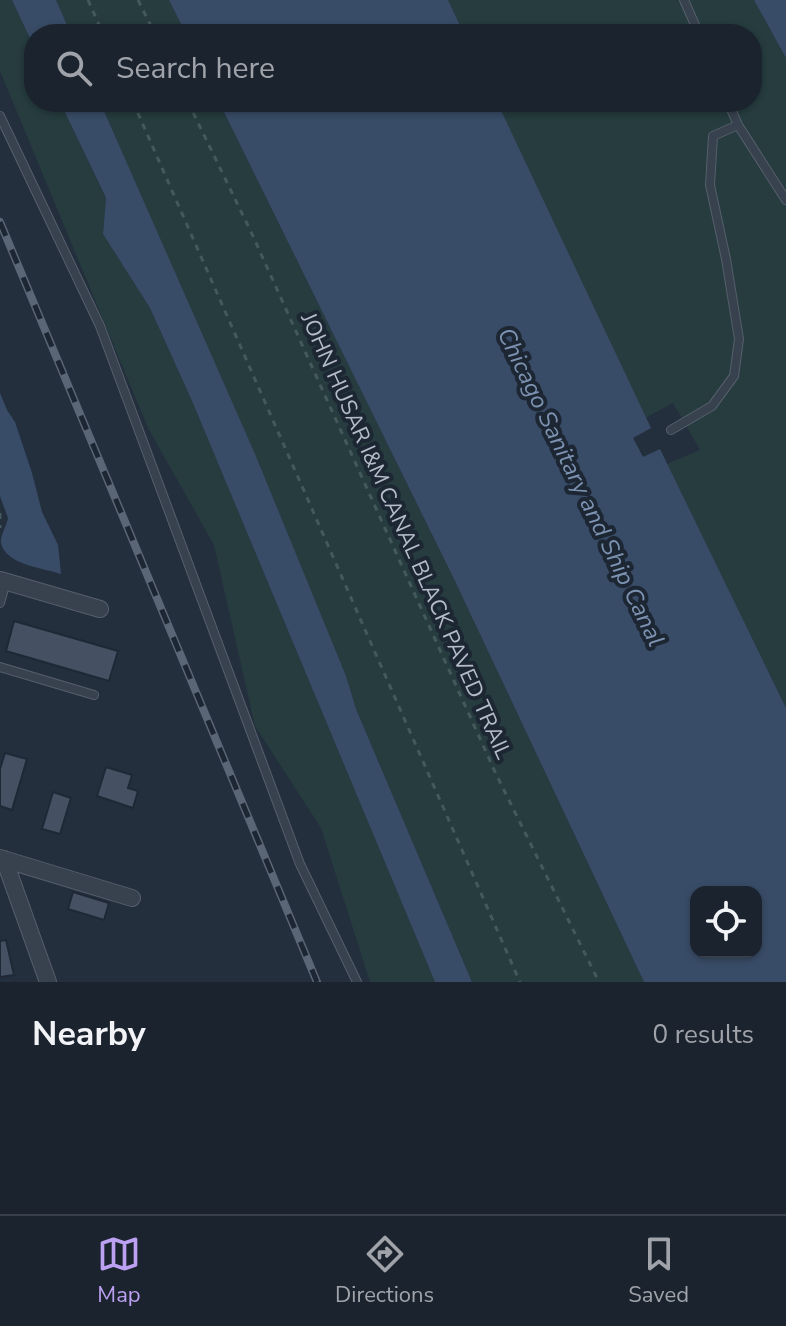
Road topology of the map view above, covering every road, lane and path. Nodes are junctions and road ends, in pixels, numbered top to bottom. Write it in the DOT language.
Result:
graph roads {
  1 [pos="88,0"];
  2 [pos="138,0"];
  3 [pos="684,0"];
  4 [pos="99,24"];
  5 [pos="150,24"];
  6 [pos="695,24"];
  7 [pos="137,112"];
  8 [pos="193,112"];
  9 [pos="732,112"];
  10 [pos="0,116"];
  11 [pos="738,125"];
  12 [pos="786,200"];
  13 [pos="671,430"];
  14 [pos="0,513"];
  15 [pos="0,528"];
  16 [pos="3,581"];
  17 [pos="0,603"];
  18 [pos="100,609"];
  19 [pos="0,667"];
  20 [pos="94,695"];
  21 [pos="2,859"];
  22 [pos="132,898"];
  23 [pos="48,982"];
  24 [pos="357,982"];
  25 [pos="520,982"];
  26 [pos="599,982"];
  1 -- 4 [label="path"];
  2 -- 5 [label="path"];
  3 -- 6 [label="lane"];
  7 -- 25 [label="path"];
  8 -- 26 [label="path, JOHN HUSAR I&M CANAL BLACK PAVED TRAIL"];
  9 -- 11 [label="lane"];
  10 -- 24 [label="lane"];
  11 -- 12 [label="lane"];
  11 -- 13 [label="lane"];
  14 -- 15 [label="path"];
  16 -- 17 [label="lane"];
  16 -- 18 [label="street"];
  19 -- 20 [label="lane"];
  21 -- 22 [label="street"];
  21 -- 23 [label="street"];
}
